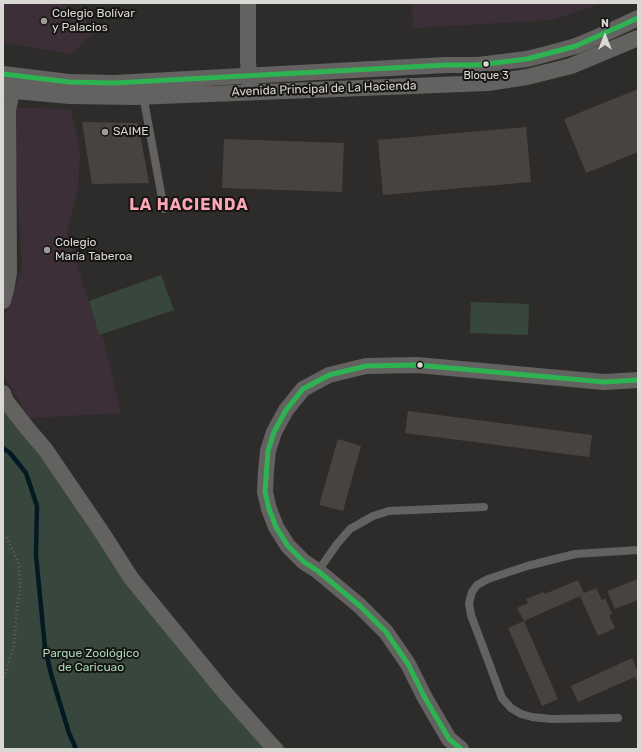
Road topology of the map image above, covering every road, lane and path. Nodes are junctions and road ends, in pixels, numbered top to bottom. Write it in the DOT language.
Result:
graph roads {
  1 [pos="248,3"];
  2 [pos="638,18"];
  3 [pos="638,38"];
  4 [pos="3,74"];
  5 [pos="249,76"];
  6 [pos="142,89"];
  7 [pos="8,91"];
  8 [pos="250,92"];
  9 [pos="164,209"];
  10 [pos="3,301"];
  11 [pos="638,380"];
  12 [pos="3,393"];
  13 [pos="484,507"];
  14 [pos="3,535"];
  15 [pos="638,550"];
  16 [pos="318,571"];
  17 [pos="3,680"];
  18 [pos="618,718"];
  19 [pos="275,749"];
  20 [pos="461,749"];
  1 -- 5 [label="street"];
  2 -- 5 [label="street, Avenida Principal de La Hacienda"];
  3 -- 8 [label="street, Avenida Principal de La Hacienda"];
  4 -- 6 [label="street, Avenida Principal de La Hacienda"];
  5 -- 6 [label="street, Avenida Principal de La Hacienda"];
  5 -- 8 [label="street"];
  6 -- 7 [label="street, Avenida Principal de La Hacienda"];
  6 -- 8 [label="street, Avenida Principal de La Hacienda"];
  6 -- 9 [label="lane"];
  7 -- 10 [label="street"];
  11 -- 16 [label="street"];
  12 -- 19 [label="street"];
  13 -- 16 [label="lane"];
  14 -- 17 [label="path"];
  15 -- 18 [label="lane"];
  16 -- 20 [label="street"];
}
